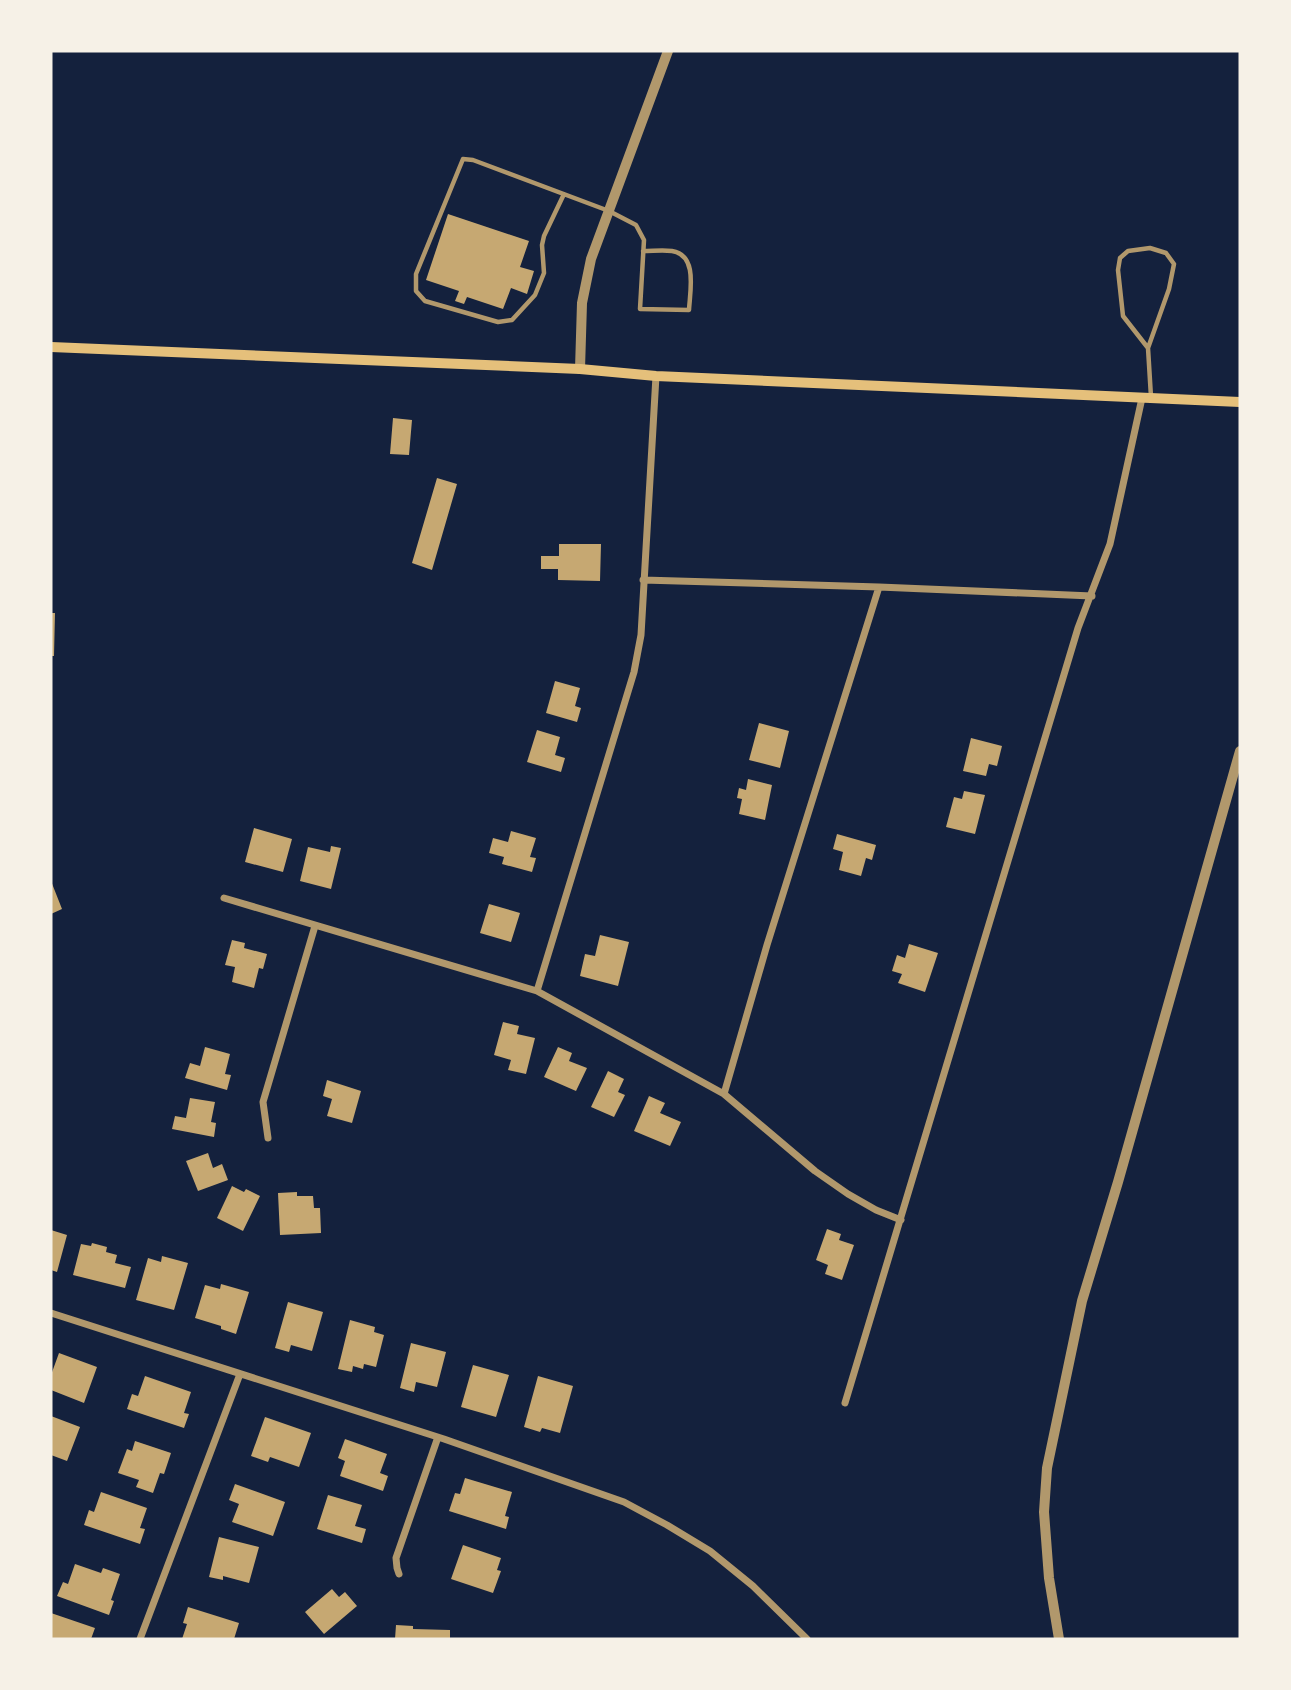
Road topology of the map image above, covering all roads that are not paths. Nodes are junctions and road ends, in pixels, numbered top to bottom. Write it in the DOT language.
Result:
graph roads {
  1 [pos="668,51"];
  2 [pos="564,194"];
  3 [pos="609,211"];
  4 [pos="643,251"];
  5 [pos="51,347"];
  6 [pos="1148,348"];
  7 [pos="580,369"];
  8 [pos="656,376"];
  9 [pos="1147,398"];
  10 [pos="1240,402"];
  11 [pos="643,580"];
  12 [pos="879,587"];
  13 [pos="1092,596"];
  14 [pos="1240,751"];
  15 [pos="224,898"];
  16 [pos="315,926"];
  17 [pos="537,991"];
  18 [pos="724,1094"];
  19 [pos="268,1138"];
  20 [pos="901,1220"];
  21 [pos="51,1313"];
  22 [pos="240,1374"];
  23 [pos="845,1403"];
  24 [pos="438,1437"];
  25 [pos="399,1574"];
  26 [pos="140,1639"];
  27 [pos="807,1639"];
  28 [pos="1059,1639"];
  1 -- 3 [label="street"];
  2 -- 2 [label="lane"];
  2 -- 3 [label="lane"];
  3 -- 4 [label="lane"];
  3 -- 7 [label="street"];
  4 -- 4 [label="lane"];
  5 -- 7 [label="main road"];
  6 -- 6 [label="lane"];
  6 -- 9 [label="lane"];
  7 -- 8 [label="main road"];
  8 -- 9 [label="main road"];
  8 -- 11 [label="street"];
  9 -- 10 [label="main road"];
  9 -- 13 [label="street"];
  11 -- 12 [label="street"];
  11 -- 17 [label="street"];
  12 -- 13 [label="street"];
  12 -- 18 [label="street"];
  13 -- 20 [label="street"];
  14 -- 28 [label="street"];
  15 -- 16 [label="street"];
  16 -- 17 [label="street"];
  16 -- 19 [label="street"];
  17 -- 18 [label="street"];
  18 -- 20 [label="street"];
  20 -- 23 [label="street"];
  21 -- 22 [label="street"];
  22 -- 24 [label="street"];
  22 -- 26 [label="street"];
  24 -- 25 [label="street"];
  24 -- 27 [label="street"];
}
